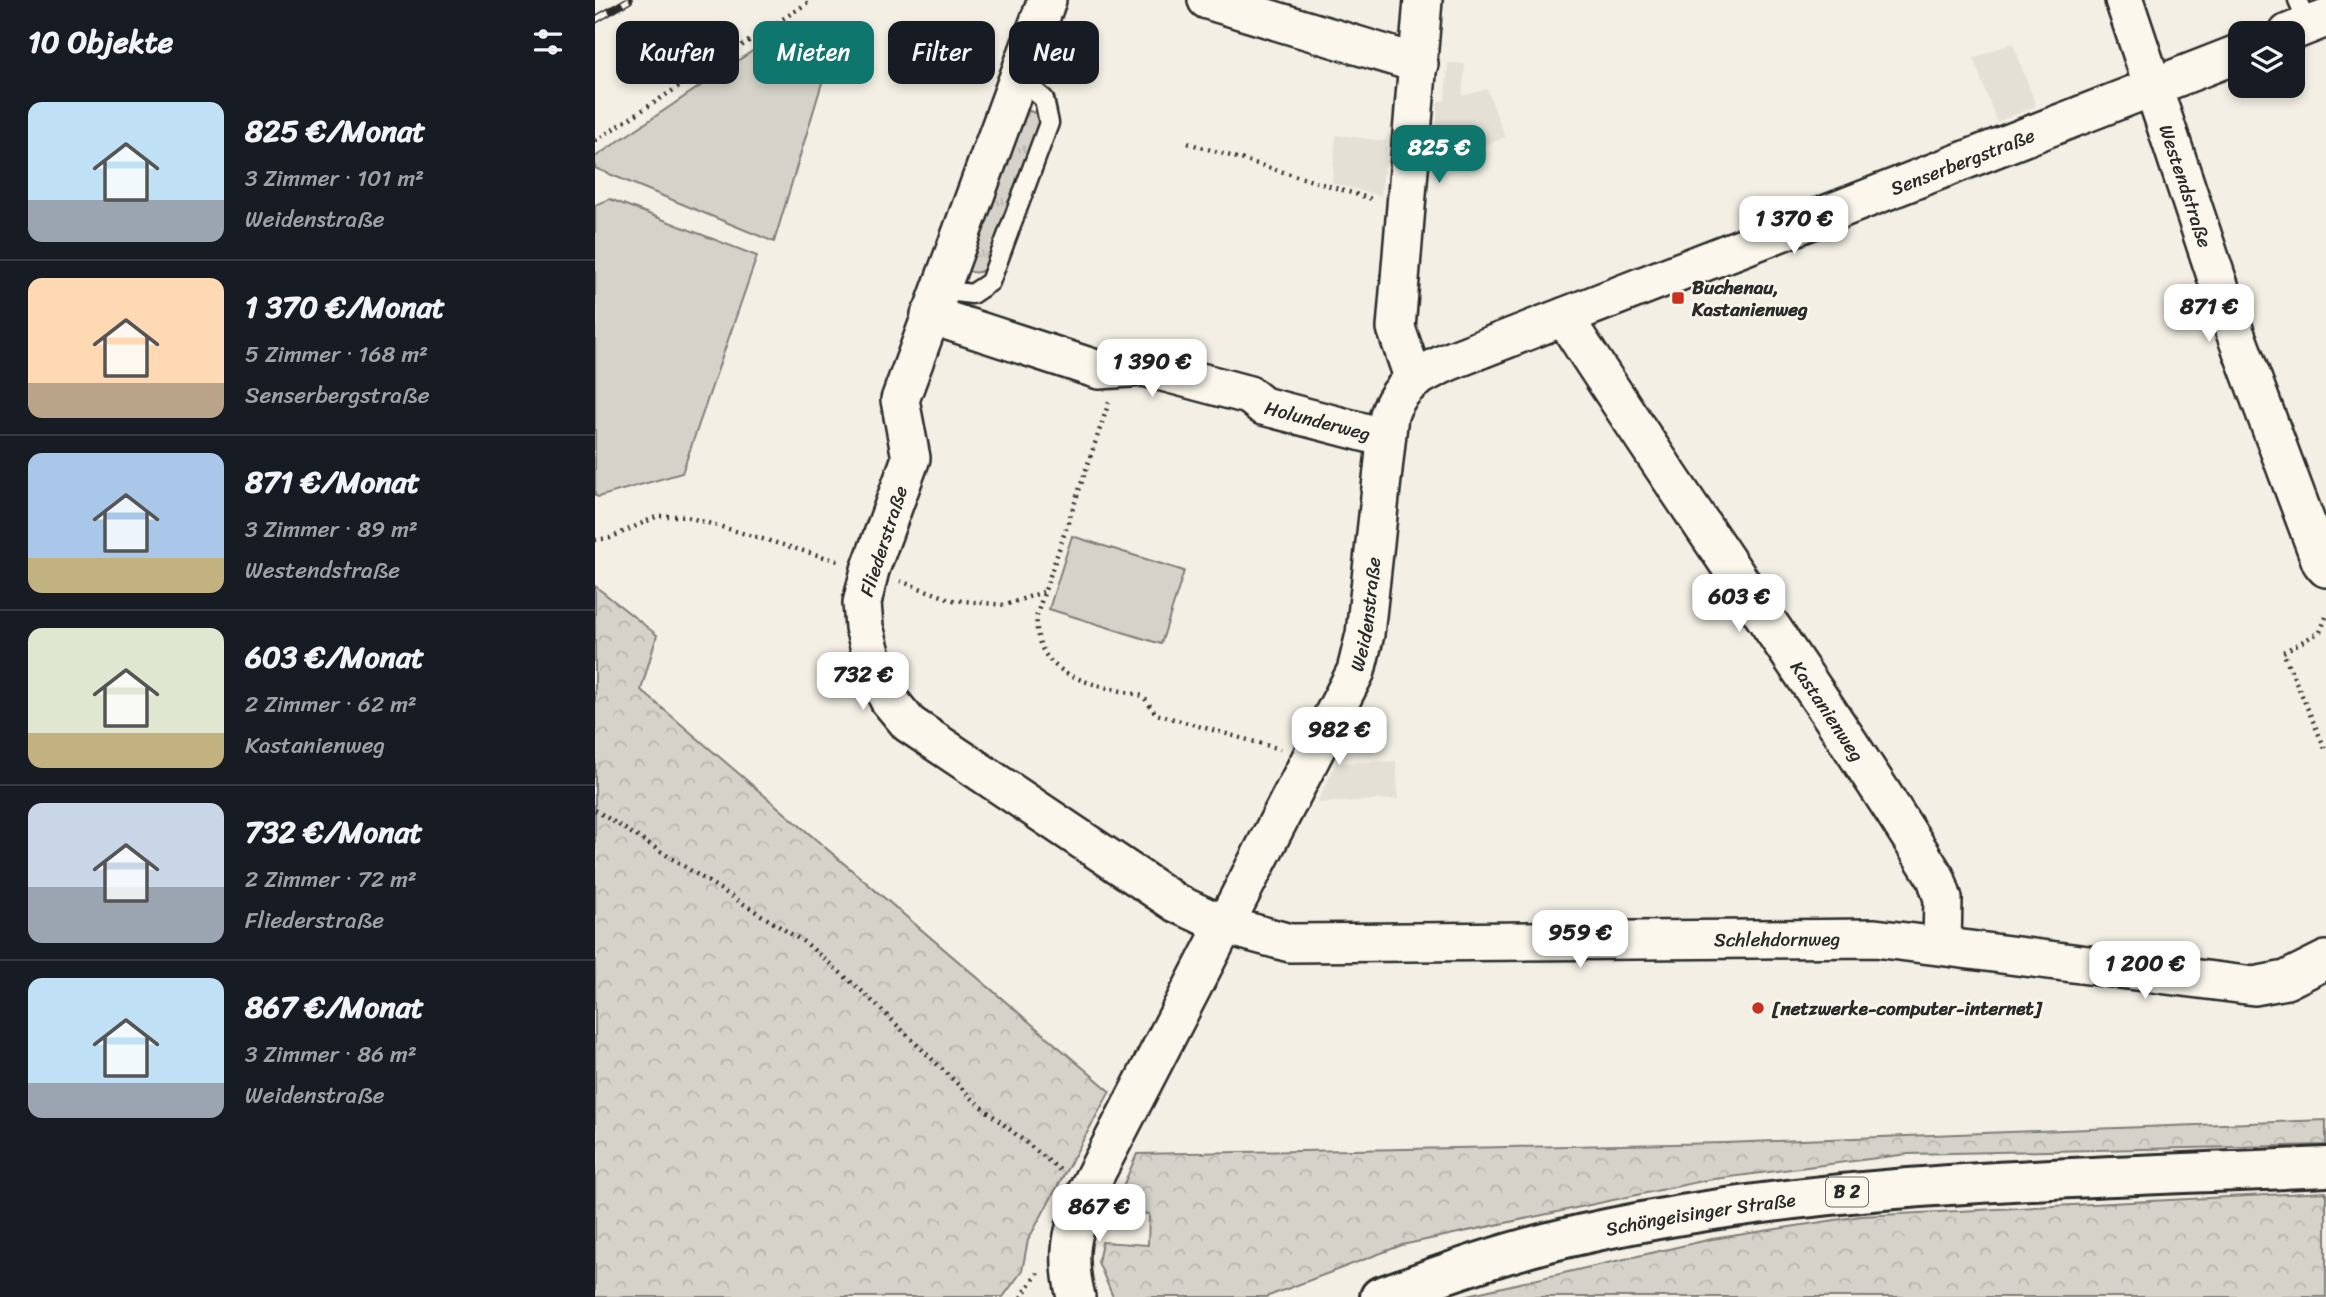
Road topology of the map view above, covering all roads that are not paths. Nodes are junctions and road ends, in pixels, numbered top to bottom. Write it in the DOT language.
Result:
graph roads {
  1 [pos="1047,0"];
  2 [pos="1207,0"];
  3 [pos="1423,0"];
  4 [pos="2124,0"];
  5 [pos="2228,57"];
  6 [pos="1419,64"];
  7 [pos="2154,87"];
  8 [pos="935,303"];
  9 [pos="1564,317"];
  10 [pos="1413,377"];
  11 [pos="1385,438"];
  12 [pos="2326,568"];
  13 [pos="1224,925"];
  14 [pos="1942,944"];
  15 [pos="2326,960"];
  16 [pos="2326,1167"];
  17 [pos="1076,1297"];
  18 [pos="1380,1297"];
  1 -- 8 [label="street, Fliederstraße"];
  2 -- 6 [label="street"];
  3 -- 6 [label="street"];
  4 -- 7 [label="street, Westendstraße"];
  5 -- 7 [label="street, Senserbergstraße"];
  6 -- 10 [label="street"];
  7 -- 9 [label="street, Senserbergstraße"];
  7 -- 12 [label="street, Westendstraße"];
  8 -- 11 [label="street, Holunderweg"];
  8 -- 13 [label="street, Fliederstraße"];
  9 -- 10 [label="street, Senserbergstraße"];
  9 -- 14 [label="street, Kastanienweg"];
  10 -- 11 [label="street, Weidenstraße"];
  11 -- 13 [label="street, Weidenstraße"];
  13 -- 14 [label="street, Schlehdornweg"];
  13 -- 17 [label="street, Weidenstraße"];
  14 -- 15 [label="street, Schlehdornweg"];
  16 -- 18 [label="main road, Schöngeisinger Straße / B 2"];
}
